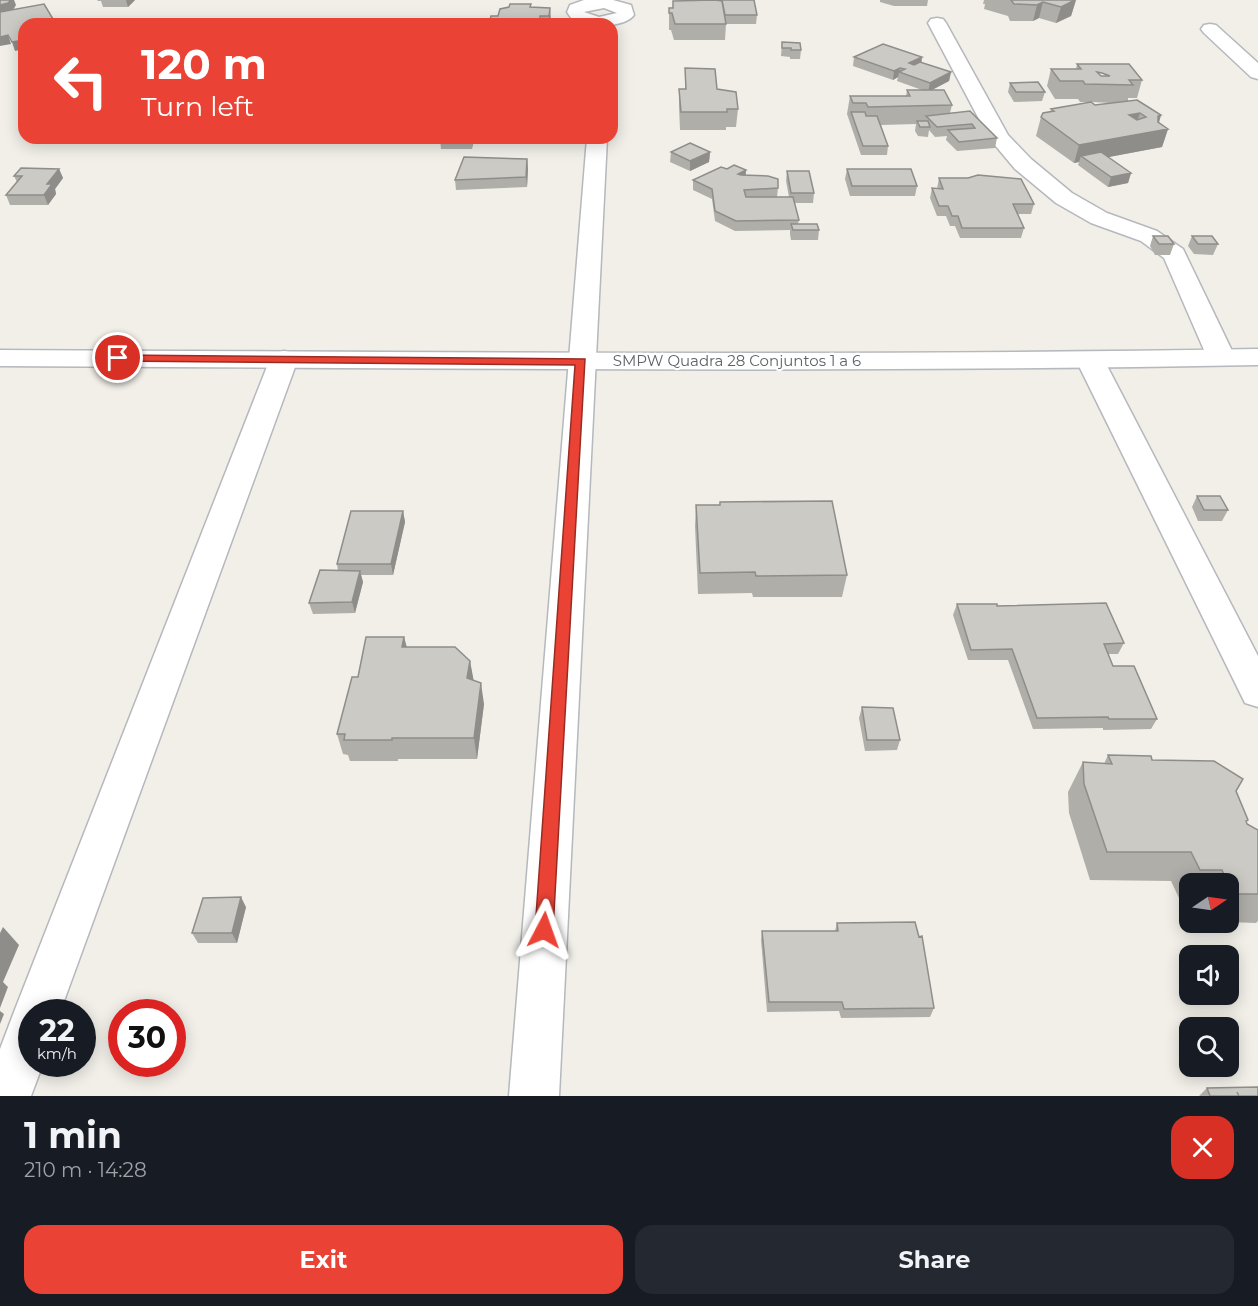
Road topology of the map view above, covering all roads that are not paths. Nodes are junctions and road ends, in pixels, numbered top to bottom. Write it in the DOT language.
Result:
graph roads {
  1 [pos="937,22"];
  2 [pos="1210,29"];
  3 [pos="1258,73"];
  4 [pos="597,144"];
  5 [pos="1221,357"];
  6 [pos="1258,357"];
  7 [pos="0,358"];
  8 [pos="284,359"];
  9 [pos="1090,360"];
  10 [pos="581,361"];
  11 [pos="1258,692"];
  12 [pos="43,999"];
  13 [pos="18,1065"];
  14 [pos="6,1096"];
  15 [pos="534,1096"];
  1 -- 5 [label="street"];
  2 -- 3 [label="street"];
  4 -- 10 [label="street"];
  5 -- 6 [label="street, SMPW Quadra 28 Conjuntos 1 a 6"];
  5 -- 9 [label="street, SMPW Quadra 28 Conjuntos 1 a 6"];
  7 -- 8 [label="street, SMPW Quadra 28 Conjuntos 1 a 6"];
  8 -- 10 [label="street, SMPW Quadra 28 Conjuntos 1 a 6"];
  8 -- 12 [label="street"];
  9 -- 10 [label="street, SMPW Quadra 28 Conjuntos 1 a 6"];
  9 -- 11 [label="street"];
  10 -- 15 [label="street"];
  13 -- 14 [label="street"];
}
